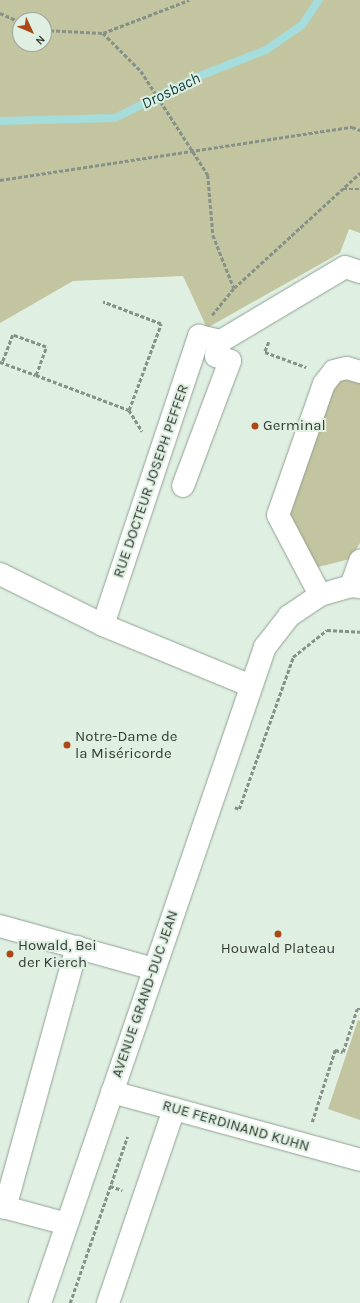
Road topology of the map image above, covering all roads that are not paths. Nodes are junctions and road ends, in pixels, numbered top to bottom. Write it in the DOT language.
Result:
graph roads {
  1 [pos="360,272"];
  2 [pos="221,341"];
  3 [pos="360,372"];
  4 [pos="183,486"];
  5 [pos="360,561"];
  6 [pos="0,574"];
  7 [pos="355,586"];
  8 [pos="320,595"];
  9 [pos="102,625"];
  10 [pos="251,686"];
  11 [pos="0,926"];
  12 [pos="77,948"];
  13 [pos="154,969"];
  14 [pos="112,1092"];
  15 [pos="174,1109"];
  16 [pos="360,1160"];
  17 [pos="3,1207"];
  18 [pos="66,1224"];
  19 [pos="40,1303"];
  20 [pos="108,1303"];
  1 -- 2 [label="street"];
  2 -- 4 [label="street"];
  2 -- 9 [label="street, RUE DOCTEUR JOSEPH PEFFER"];
  3 -- 8 [label="street"];
  5 -- 7 [label="street"];
  6 -- 9 [label="street"];
  7 -- 8 [label="street, AVENUE GRAND-DUC JEAN"];
  8 -- 10 [label="street, AVENUE GRAND-DUC JEAN"];
  9 -- 10 [label="street"];
  10 -- 13 [label="street, AVENUE GRAND-DUC JEAN"];
  11 -- 12 [label="street"];
  12 -- 13 [label="street"];
  12 -- 17 [label="street"];
  13 -- 14 [label="street, AVENUE GRAND-DUC JEAN"];
  14 -- 15 [label="street, RUE FERDINAND KUHN"];
  14 -- 18 [label="street, AVENUE GRAND-DUC JEAN"];
  15 -- 16 [label="street, RUE FERDINAND KUHN"];
  15 -- 20 [label="street"];
  17 -- 18 [label="street"];
  18 -- 19 [label="street, AVENUE GRAND-DUC JEAN"];
}
